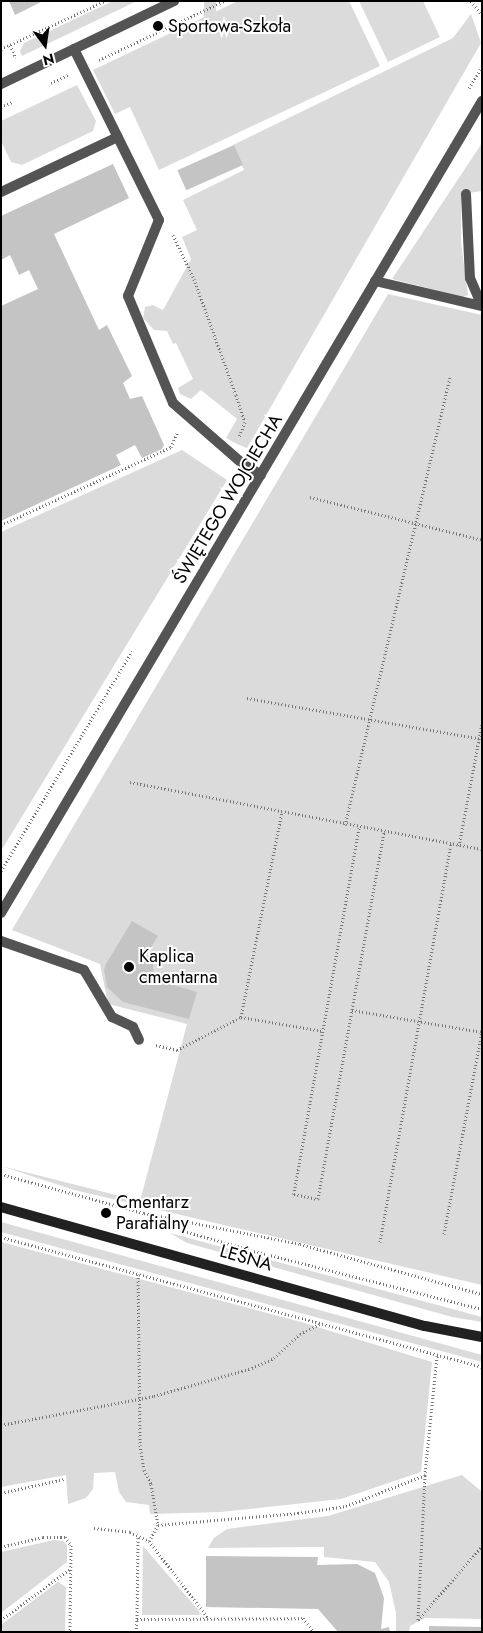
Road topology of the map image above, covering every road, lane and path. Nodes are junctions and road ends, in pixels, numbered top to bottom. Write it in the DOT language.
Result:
graph roads {
  1 [pos="106,1"];
  2 [pos="174,1"];
  3 [pos="224,1"];
  4 [pos="471,1"];
  5 [pos="482,15"];
  6 [pos="1,49"];
  7 [pos="74,49"];
  8 [pos="83,68"];
  9 [pos="1,84"];
  10 [pos="49,84"];
  11 [pos="16,100"];
  12 [pos="482,101"];
  13 [pos="1,107"];
  14 [pos="118,137"];
  15 [pos="1,192"];
  16 [pos="466,194"];
  17 [pos="159,220"];
  18 [pos="375,281"];
  19 [pos="482,306"];
  20 [pos="450,377"];
  21 [pos="186,414"];
  22 [pos="233,455"];
  23 [pos="261,475"];
  24 [pos="310,497"];
  25 [pos="415,522"];
  26 [pos="1,525"];
  27 [pos="482,540"];
  28 [pos="247,698"];
  29 [pos="370,718"];
  30 [pos="482,724"];
  31 [pos="480,739"];
  32 [pos="130,782"];
  33 [pos="282,812"];
  34 [pos="345,825"];
  35 [pos="359,828"];
  36 [pos="384,832"];
  37 [pos="451,844"];
  38 [pos="459,846"];
  39 [pos="482,850"];
  40 [pos="1,913"];
  41 [pos="1,941"];
  42 [pos="352,1010"];
  43 [pos="241,1017"];
  44 [pos="419,1021"];
  45 [pos="323,1031"];
  46 [pos="482,1032"];
  47 [pos="139,1040"];
  48 [pos="1,1174"];
  49 [pos="1,1207"];
  50 [pos="144,1213"];
  51 [pos="444,1234"];
  52 [pos="1,1237"];
  53 [pos="380,1242"];
  54 [pos="138,1274"];
  55 [pos="482,1294"];
  56 [pos="482,1309"];
  57 [pos="321,1324"];
  58 [pos="482,1338"];
  59 [pos="437,1356"];
  60 [pos="482,1367"];
  61 [pos="139,1398"];
  62 [pos="1,1425"];
  63 [pos="425,1475"];
  64 [pos="64,1480"];
  65 [pos="1,1493"];
  66 [pos="158,1525"];
  67 [pos="94,1528"];
  68 [pos="138,1536"];
  69 [pos="149,1541"];
  70 [pos="482,1546"];
  71 [pos="1,1547"];
  72 [pos="71,1568"];
  73 [pos="137,1619"];
  74 [pos="210,1619"];
  75 [pos="1,1620"];
  76 [pos="70,1632"];
  77 [pos="136,1632"];
  78 [pos="314,1632"];
  1 -- 6 [label="path"];
  2 -- 7 [label="street"];
  3 -- 8 [label="path"];
  4 -- 5 [label="path"];
  7 -- 8 [label="street"];
  7 -- 9 [label="street"];
  8 -- 10 [label="path"];
  8 -- 14 [label="street"];
  11 -- 13 [label="path"];
  12 -- 18 [label="street, ŚWIĘTEGO WOJCIECHA"];
  14 -- 15 [label="street"];
  14 -- 17 [label="street"];
  16 -- 19 [label="street"];
  17 -- 21 [label="street"];
  17 -- 22 [label="path"];
  18 -- 19 [label="street"];
  18 -- 23 [label="street, ŚWIĘTEGO WOJCIECHA"];
  20 -- 25 [label="path"];
  21 -- 22 [label="street"];
  21 -- 26 [label="path"];
  22 -- 23 [label="street"];
  23 -- 40 [label="street, ŚWIĘTEGO WOJCIECHA"];
  24 -- 25 [label="path"];
  25 -- 27 [label="path"];
  25 -- 29 [label="path"];
  28 -- 29 [label="path"];
  29 -- 31 [label="path"];
  29 -- 34 [label="path"];
  30 -- 31 [label="path"];
  31 -- 38 [label="path"];
  32 -- 33 [label="path"];
  33 -- 34 [label="path"];
  33 -- 43 [label="path"];
  34 -- 35 [label="path"];
  35 -- 36 [label="path"];
  35 -- 45 [label="path"];
  36 -- 37 [label="path"];
  36 -- 42 [label="path"];
  37 -- 38 [label="path"];
  37 -- 44 [label="path"];
  38 -- 39 [label="path"];
  41 -- 47 [label="street"];
  42 -- 44 [label="path"];
  42 -- 45 [label="path"];
  43 -- 45 [label="path"];
  43 -- 47 [label="path"];
  44 -- 46 [label="path"];
  44 -- 53 [label="path"];
  46 -- 51 [label="path"];
  48 -- 50 [label="path"];
  49 -- 58 [label="street, LEŚNA"];
  50 -- 55 [label="path"];
  50 -- 56 [label="path"];
  52 -- 54 [label="path"];
  54 -- 57 [label="path"];
  54 -- 61 [label="path"];
  57 -- 59 [label="path"];
  57 -- 61 [label="path"];
  59 -- 60 [label="path"];
  59 -- 63 [label="path"];
  61 -- 62 [label="path"];
  61 -- 66 [label="path"];
  63 -- 66 [label="path"];
  63 -- 70 [label="path"];
  64 -- 65 [label="path"];
  66 -- 69 [label="path"];
  67 -- 68 [label="path"];
  68 -- 69 [label="path"];
  68 -- 73 [label="path"];
  69 -- 74 [label="path"];
  71 -- 72 [label="path"];
  72 -- 75 [label="path"];
  72 -- 76 [label="path"];
  73 -- 74 [label="path"];
  73 -- 77 [label="path"];
  74 -- 78 [label="path"];
}
